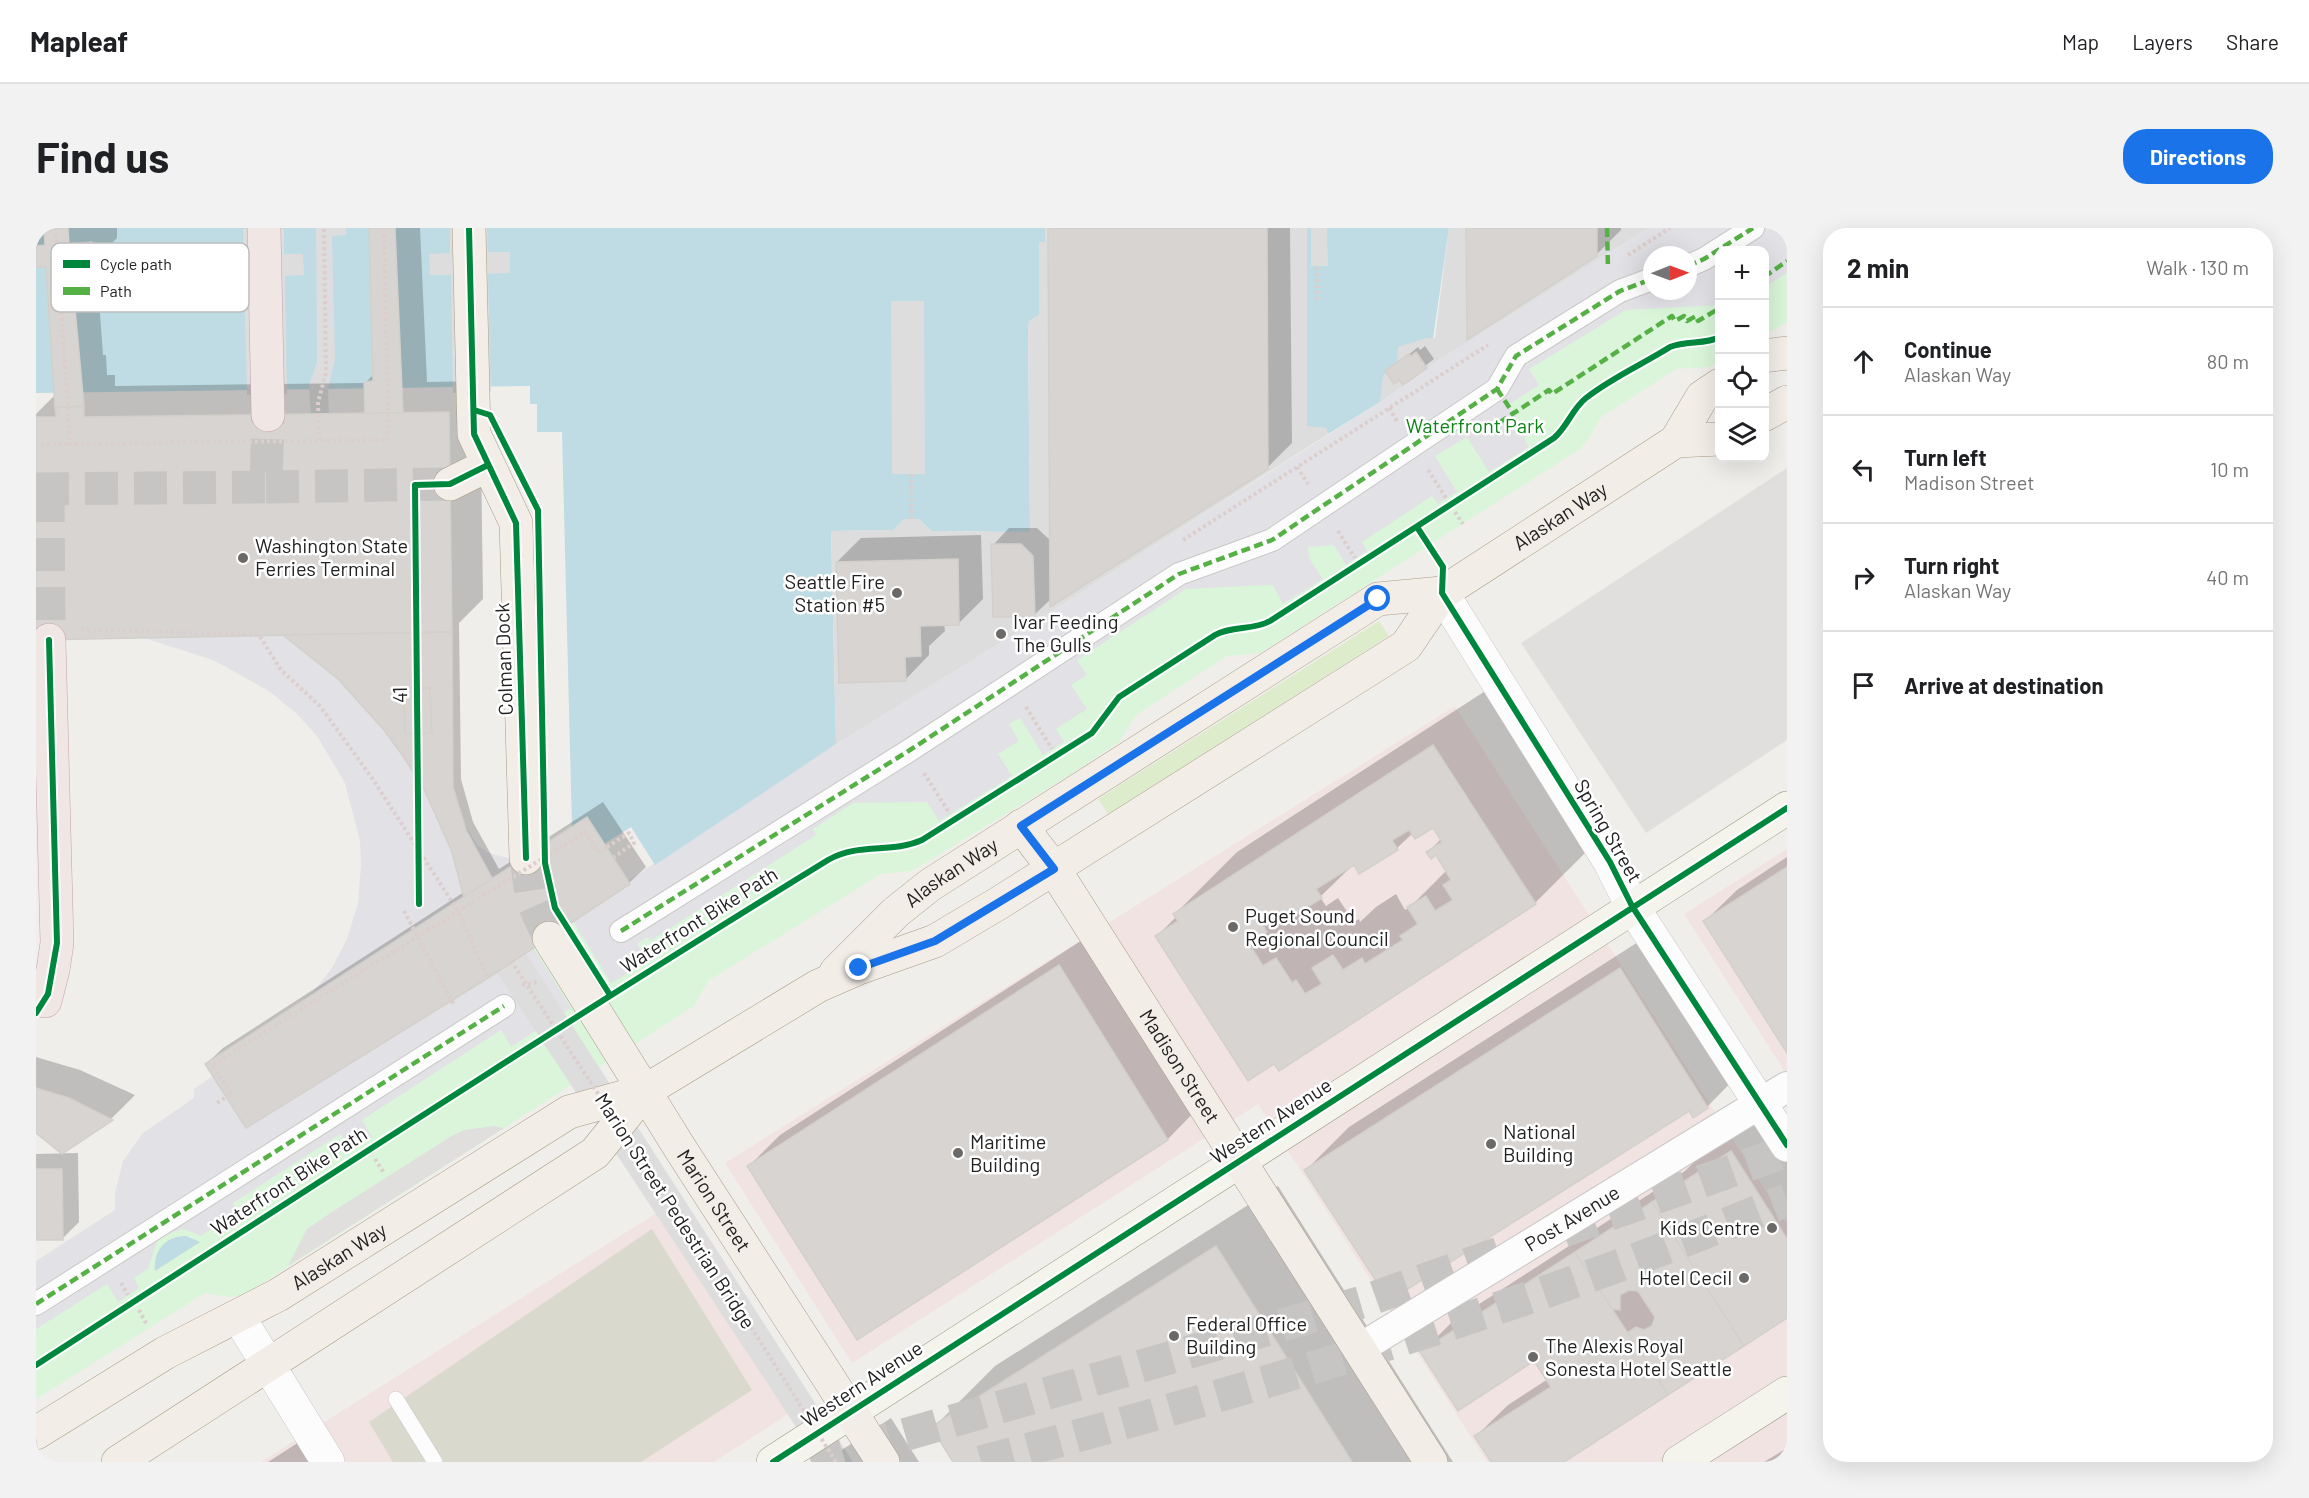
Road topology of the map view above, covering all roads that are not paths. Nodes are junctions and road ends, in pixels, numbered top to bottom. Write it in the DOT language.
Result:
graph roads {
  1 [pos="469,228"];
  2 [pos="1753,228"];
  3 [pos="264,229"];
  4 [pos="1697,263"];
  5 [pos="1643,282"];
  6 [pos="1787,353"];
  7 [pos="1769,355"];
  8 [pos="1715,388"];
  9 [pos="1787,402"];
  10 [pos="1769,413"];
  11 [pos="268,415"];
  12 [pos="1715,439"];
  13 [pos="1676,441"];
  14 [pos="488,465"];
  15 [pos="450,484"];
  16 [pos="1442,593"];
  17 [pos="63,634"];
  18 [pos="1787,808"];
  19 [pos="1021,826"];
  20 [pos="538,856"];
  21 [pos="1054,869"];
  22 [pos="1632,906"];
  23 [pos="621,931"];
  24 [pos="549,938"];
  25 [pos="818,986"];
  26 [pos="45,1001"];
  27 [pos="504,1006"];
  28 [pos="645,1091"];
  29 [pos="1773,1095"];
  30 [pos="1787,1145"];
  31 [pos="1240,1161"];
  32 [pos="36,1304"];
  33 [pos="238,1316"];
  34 [pos="1359,1349"];
  35 [pos="269,1366"];
  36 [pos="1787,1393"];
  37 [pos="396,1399"];
  38 [pos="850,1411"];
  39 [pos="36,1433"];
  40 [pos="118,1462"];
  41 [pos="328,1462"];
  42 [pos="435,1462"];
  43 [pos="773,1462"];
  44 [pos="883,1462"];
  45 [pos="1431,1462"];
  46 [pos="1679,1462"];
  1 -- 14 [label="main road, Colman Dock"];
  2 -- 4 [label="street"];
  3 -- 11 [label="highway"];
  5 -- 23 [label="street"];
  6 -- 7 [label="main road"];
  8 -- 13 [label="main road, Alaskan Way"];
  9 -- 10 [label="main road"];
  12 -- 13 [label="main road"];
  13 -- 16 [label="main road, Alaskan Way"];
  14 -- 15 [label="main road"];
  14 -- 20 [label="main road, Colman Dock"];
  16 -- 19 [label="main road, Alaskan Way"];
  16 -- 21 [label="main road, Alaskan Way"];
  16 -- 22 [label="street, Spring Street"];
  17 -- 26 [label="highway"];
  18 -- 22 [label="main road, Western Avenue"];
  19 -- 21 [label="main road, Madison Street"];
  19 -- 25 [label="main road, Alaskan Way"];
  21 -- 25 [label="main road, Alaskan Way"];
  21 -- 31 [label="main road, Madison Street"];
  22 -- 29 [label="street, Spring Street"];
  22 -- 31 [label="main road, Western Avenue"];
  24 -- 28 [label="main road, Marion Street"];
  25 -- 28 [label="main road, Alaskan Way"];
  27 -- 32 [label="street"];
  28 -- 33 [label="main road, Alaskan Way"];
  28 -- 35 [label="main road, Alaskan Way"];
  28 -- 38 [label="main road, Marion Street"];
  29 -- 30 [label="street, Spring Street"];
  29 -- 34 [label="street, Post Avenue"];
  31 -- 34 [label="main road, Madison Street"];
  31 -- 38 [label="main road, Western Avenue"];
  33 -- 35 [label="street"];
  33 -- 39 [label="main road, Alaskan Way"];
  34 -- 45 [label="main road, Madison Street"];
  35 -- 40 [label="main road, Alaskan Way"];
  35 -- 41 [label="street"];
  36 -- 46 [label="main road"];
  37 -- 42 [label="lane"];
  38 -- 43 [label="main road, Western Avenue"];
  38 -- 44 [label="main road, Marion Street"];
}
